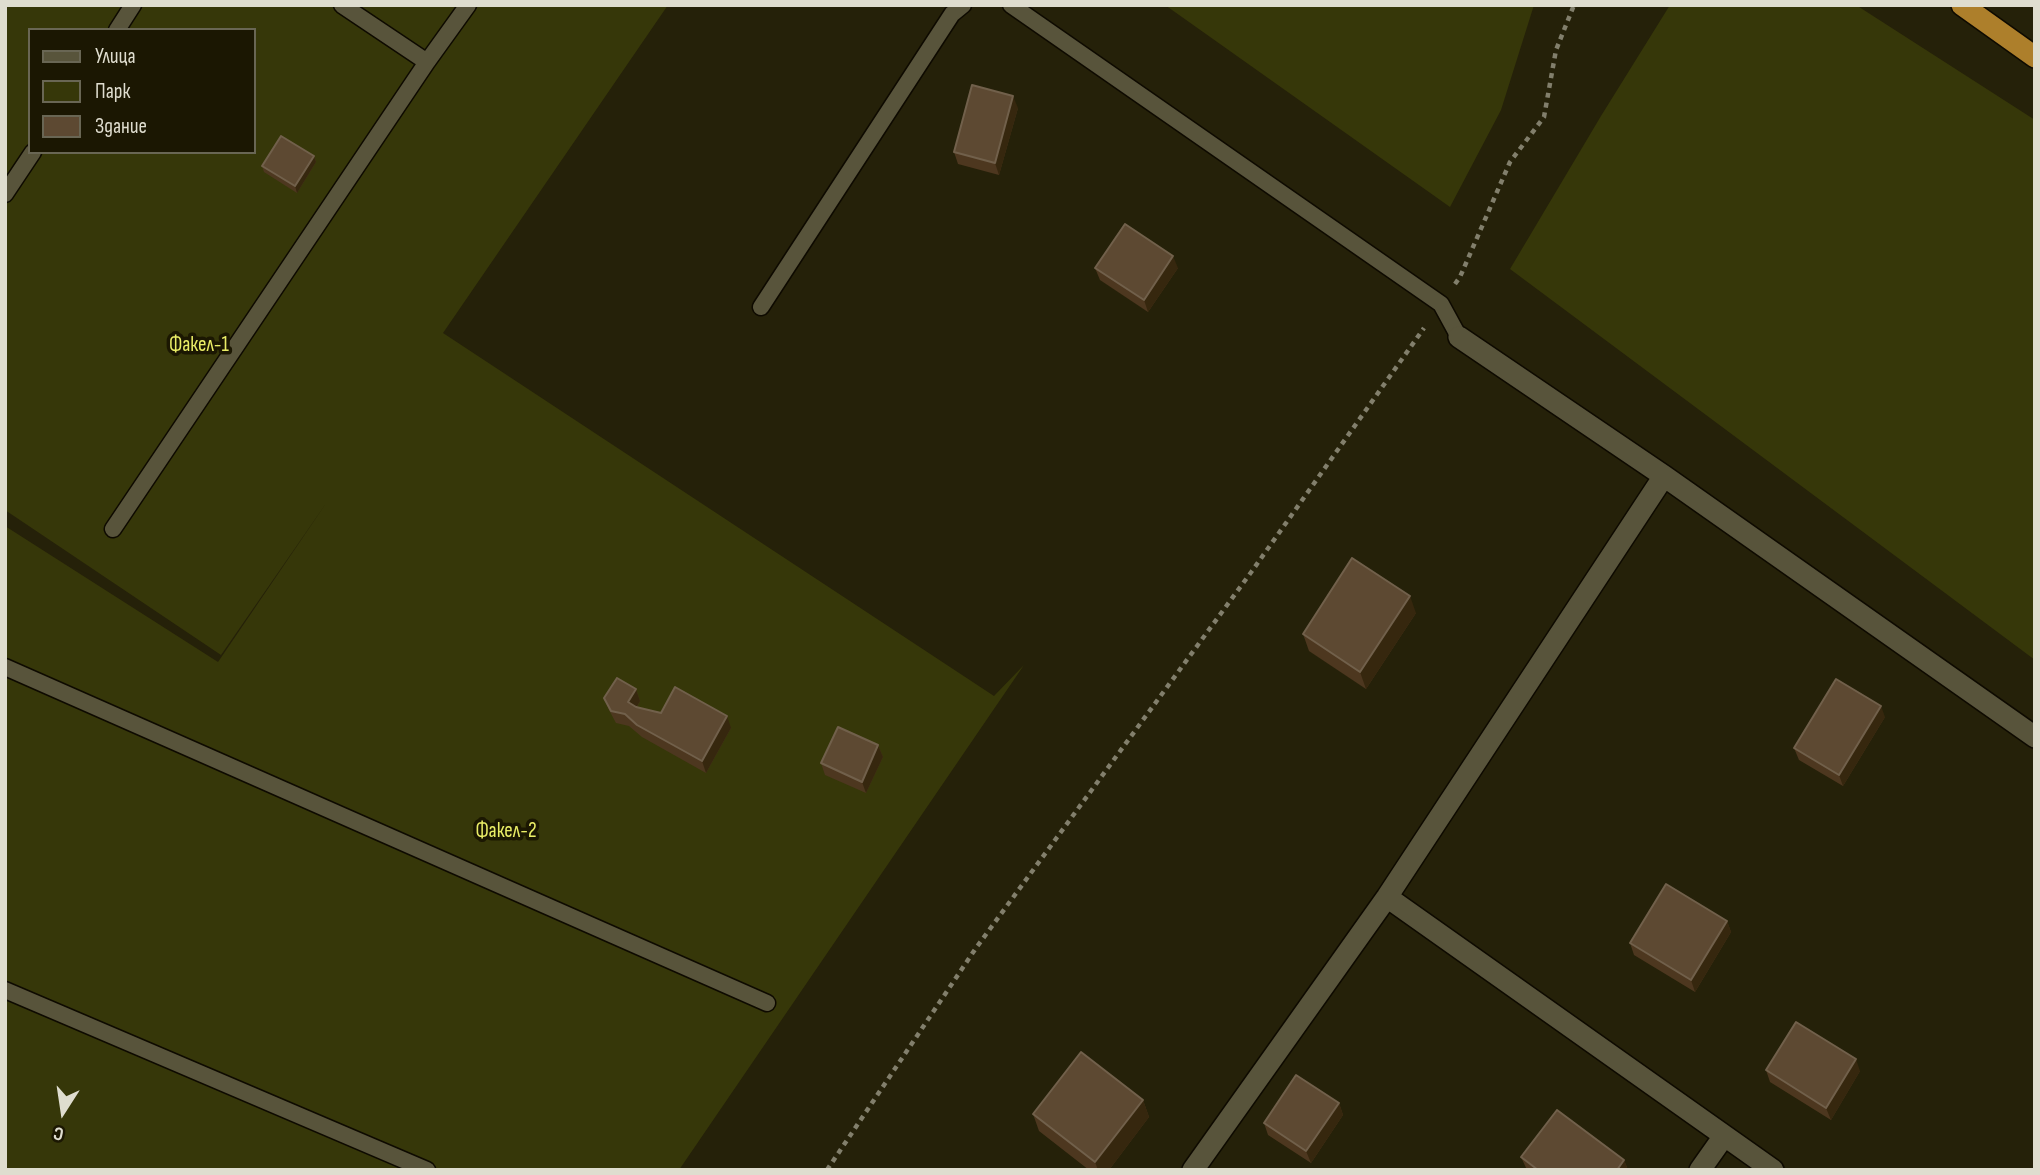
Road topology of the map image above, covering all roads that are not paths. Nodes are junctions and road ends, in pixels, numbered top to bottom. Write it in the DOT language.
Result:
graph roads {
  1 [pos="133,5"];
  2 [pos="342,5"];
  3 [pos="468,5"];
  4 [pos="962,5"];
  5 [pos="1011,5"];
  6 [pos="1962,5"];
  7 [pos="118,28"];
  8 [pos="2035,57"];
  9 [pos="427,62"];
  10 [pos="32,154"];
  11 [pos="5,194"];
  12 [pos="761,307"];
  13 [pos="1459,337"];
  14 [pos="1664,476"];
  15 [pos="113,528"];
  16 [pos="5,667"];
  17 [pos="2035,737"];
  18 [pos="1387,897"];
  19 [pos="5,990"];
  20 [pos="767,1003"];
  21 [pos="1724,1136"];
  22 [pos="427,1170"];
  23 [pos="1193,1170"];
  24 [pos="1700,1170"];
  25 [pos="1773,1170"];
  1 -- 7 [label="lane"];
  2 -- 9 [label="lane"];
  3 -- 9 [label="lane"];
  4 -- 12 [label="lane"];
  5 -- 13 [label="lane"];
  6 -- 8 [label="highway"];
  9 -- 15 [label="lane"];
  10 -- 11 [label="lane"];
  13 -- 14 [label="street"];
  14 -- 17 [label="street"];
  14 -- 18 [label="street"];
  16 -- 20 [label="lane"];
  18 -- 21 [label="street"];
  18 -- 23 [label="street"];
  19 -- 22 [label="lane"];
  21 -- 24 [label="street"];
  21 -- 25 [label="street"];
}
